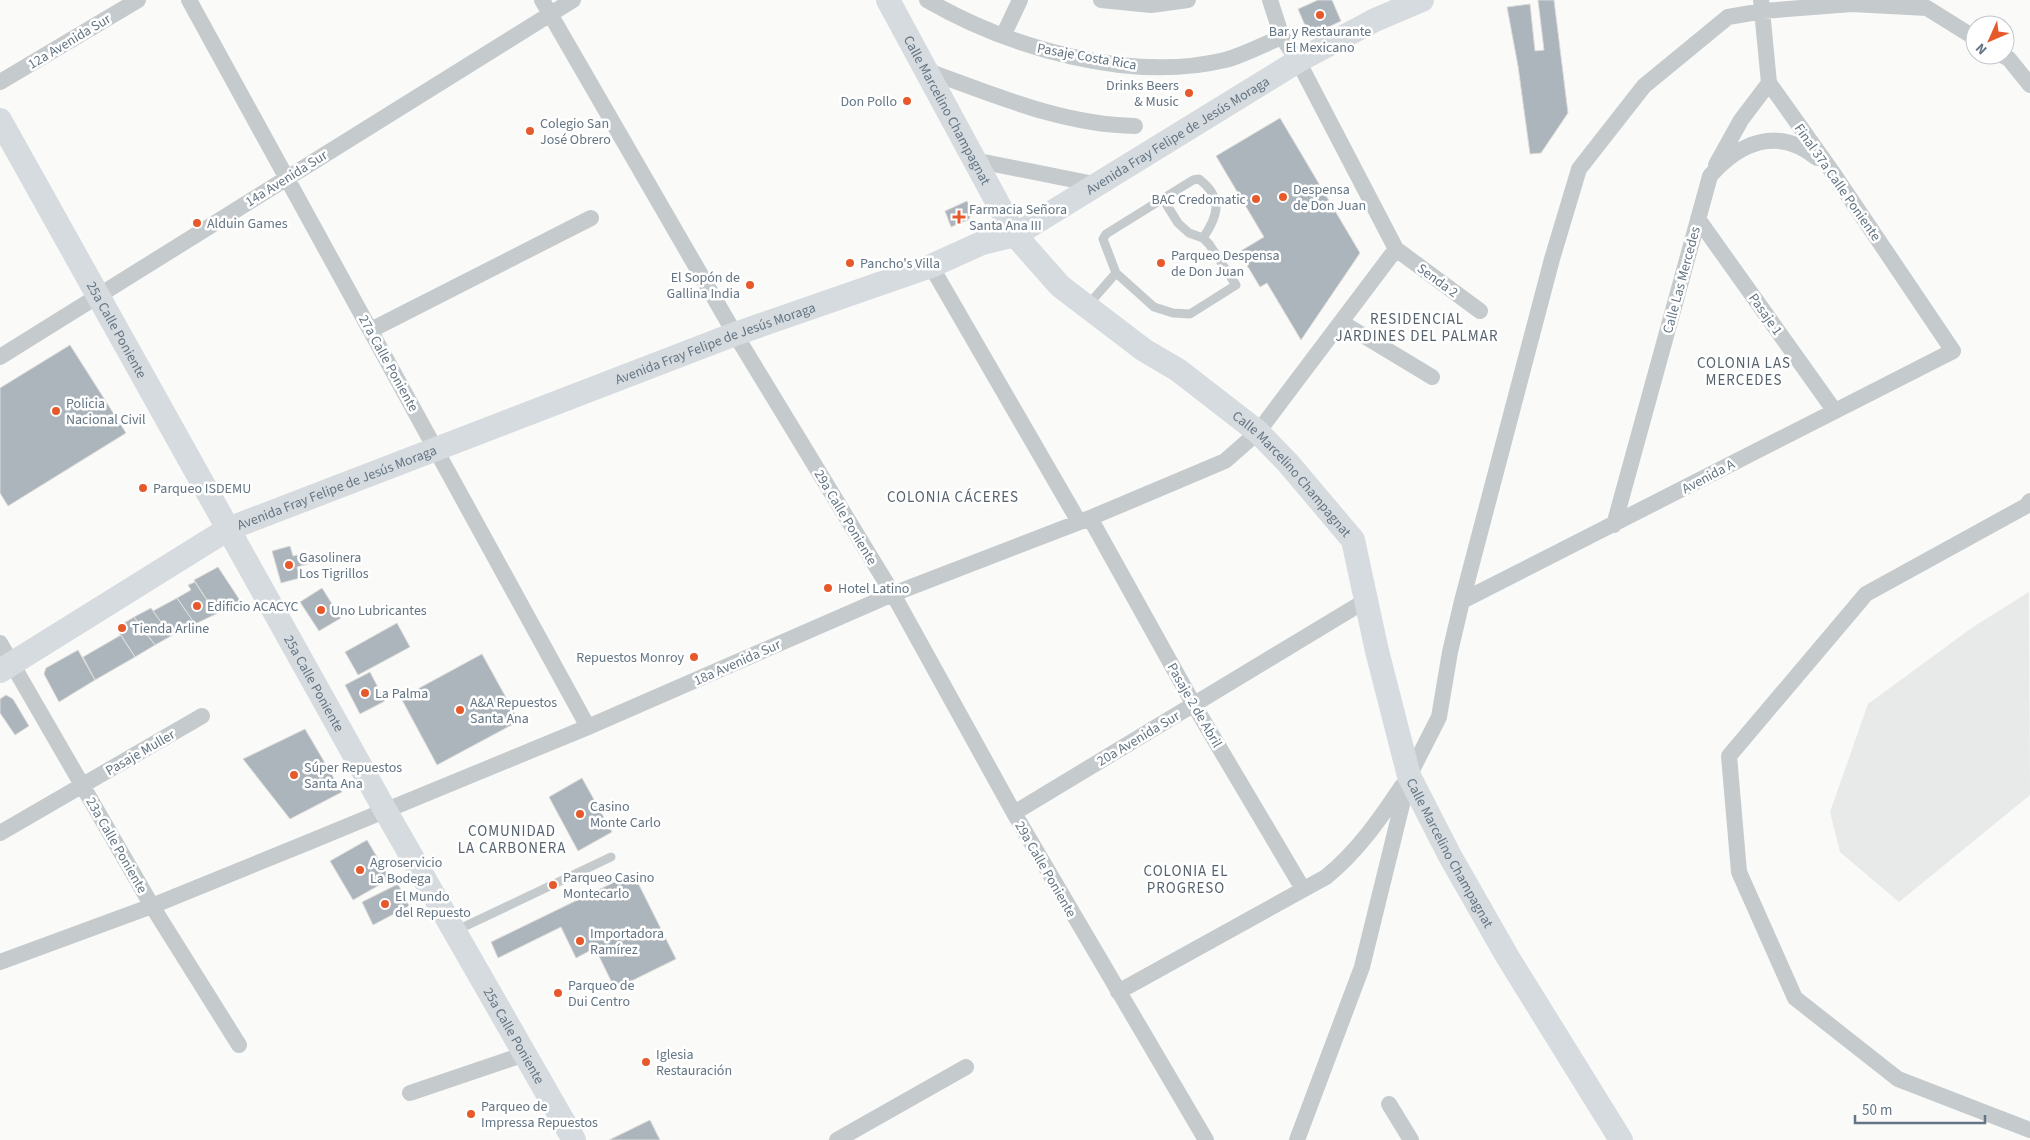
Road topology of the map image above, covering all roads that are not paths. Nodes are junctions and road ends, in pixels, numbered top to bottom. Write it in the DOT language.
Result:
graph roads {
  1 [pos="138,0"];
  2 [pos="189,0"];
  3 [pos="573,0"];
  4 [pos="888,0"];
  5 [pos="927,0"];
  6 [pos="1020,0"];
  7 [pos="1102,0"];
  8 [pos="1188,0"];
  9 [pos="1270,0"];
  10 [pos="1422,0"];
  11 [pos="1762,5"];
  12 [pos="546,7"];
  13 [pos="1965,32"];
  14 [pos="1002,36"];
  15 [pos="1282,37"];
  16 [pos="1298,61"];
  17 [pos="2013,65"];
  18 [pos="925,70"];
  19 [pos="0,82"];
  20 [pos="1769,83"];
  21 [pos="2030,85"];
  22 [pos="0,120"];
  23 [pos="1135,126"];
  24 [pos="974,160"];
  25 [pos="1833,173"];
  26 [pos="1710,176"];
  27 [pos="286,178"];
  28 [pos="1099,185"];
  29 [pos="1163,199"];
  30 [pos="591,218"];
  31 [pos="1698,219"];
  32 [pos="1015,235"];
  33 [pos="1203,238"];
  34 [pos="1396,249"];
  35 [pos="931,266"];
  36 [pos="1116,274"];
  37 [pos="98,296"];
  38 [pos="1086,308"];
  39 [pos="1480,311"];
  40 [pos="1341,322"];
  41 [pos="371,330"];
  42 [pos="735,334"];
  43 [pos="1953,351"];
  44 [pos="0,357"];
  45 [pos="1432,377"];
  46 [pos="1834,410"];
  47 [pos="1258,432"];
  48 [pos="436,450"];
  49 [pos="2030,501"];
  50 [pos="1085,520"];
  51 [pos="1614,525"];
  52 [pos="228,529"];
  53 [pos="893,594"];
  54 [pos="1365,601"];
  55 [pos="1462,601"];
  56 [pos="0,643"];
  57 [pos="6,667"];
  58 [pos="1194,705"];
  59 [pos="202,716"];
  60 [pos="588,727"];
  61 [pos="1409,776"];
  62 [pos="83,785"];
  63 [pos="385,810"];
  64 [pos="1014,813"];
  65 [pos="0,833"];
  66 [pos="611,857"];
  67 [pos="1303,889"];
  68 [pos="152,906"];
  69 [pos="454,931"];
  70 [pos="0,962"];
  71 [pos="1118,992"];
  72 [pos="240,1044"];
  73 [pos="525,1054"];
  74 [pos="966,1067"];
  75 [pos="410,1093"];
  76 [pos="1389,1104"];
  77 [pos="2030,1130"];
  78 [pos="574,1140"];
  79 [pos="837,1140"];
  80 [pos="1206,1140"];
  81 [pos="1297,1140"];
  82 [pos="1411,1140"];
  83 [pos="1621,1140"];
  1 -- 19 [label="street, 12a Avenida Sur"];
  2 -- 27 [label="street, 27a Calle Poniente"];
  3 -- 12 [label="street, 14a Avenida Sur"];
  4 -- 18 [label="street, Calle Marcelino Champagnat"];
  5 -- 14 [label="street, Pasaje Costa Rica"];
  6 -- 14 [label="street"];
  7 -- 8 [label="street"];
  9 -- 15 [label="street"];
  10 -- 16 [label="street, Avenida Fray Felipe de Jesús Moraga"];
  11 -- 13 [label="street"];
  11 -- 20 [label="street, Final 37a Calle Poniente"];
  11 -- 55 [label="street"];
  12 -- 27 [label="street, 14a Avenida Sur"];
  12 -- 42 [label="street, 29a Calle Poniente"];
  14 -- 15 [label="street, Pasaje Costa Rica"];
  15 -- 16 [label="street"];
  16 -- 28 [label="street, Avenida Fray Felipe de Jesús Moraga"];
  16 -- 34 [label="street"];
  17 -- 21 [label="street"];
  18 -- 23 [label="street"];
  18 -- 24 [label="street, Calle Marcelino Champagnat"];
  20 -- 25 [label="street, Final 37a Calle Poniente"];
  20 -- 26 [label="street"];
  22 -- 37 [label="street, 25a Calle Poniente"];
  24 -- 28 [label="street"];
  24 -- 32 [label="street, Calle Marcelino Champagnat"];
  25 -- 26 [label="street, Calle Las Mercedes"];
  25 -- 43 [label="street, Final 37a Calle Poniente"];
  26 -- 31 [label="street, Calle Las Mercedes"];
  27 -- 37 [label="street, 14a Avenida Sur"];
  27 -- 41 [label="street, 27a Calle Poniente"];
  28 -- 32 [label="street, Avenida Fray Felipe de Jesús Moraga"];
  29 -- 33 [label="lane"];
  29 -- 33 [label="lane"];
  29 -- 36 [label="lane"];
  30 -- 41 [label="street"];
  31 -- 46 [label="street, Pasaje 1"];
  31 -- 51 [label="street, Calle Las Mercedes"];
  32 -- 35 [label="street, Avenida Fray Felipe de Jesús Moraga"];
  32 -- 38 [label="street, Calle Marcelino Champagnat"];
  33 -- 36 [label="lane"];
  34 -- 39 [label="street, Senda 2"];
  34 -- 40 [label="street, 18a Avenida Sur"];
  35 -- 42 [label="street, Avenida Fray Felipe de Jesús Moraga"];
  35 -- 50 [label="street, Pasaje 2 de Abril"];
  36 -- 38 [label="lane"];
  37 -- 44 [label="street, 14a Avenida Sur"];
  37 -- 52 [label="street, 25a Calle Poniente"];
  38 -- 47 [label="street, Calle Marcelino Champagnat"];
  40 -- 45 [label="street"];
  40 -- 47 [label="street, 18a Avenida Sur"];
  41 -- 48 [label="street, 27a Calle Poniente"];
  42 -- 48 [label="street, Avenida Fray Felipe de Jesús Moraga"];
  42 -- 53 [label="street, 29a Calle Poniente"];
  43 -- 46 [label="street, Avenida A"];
  46 -- 51 [label="street, Avenida A"];
  47 -- 50 [label="street, 18a Avenida Sur"];
  47 -- 54 [label="street, Calle Marcelino Champagnat"];
  48 -- 52 [label="street, Avenida Fray Felipe de Jesús Moraga"];
  48 -- 60 [label="street, 27a Calle Poniente"];
  49 -- 77 [label="street"];
  50 -- 53 [label="street, 18a Avenida Sur"];
  50 -- 58 [label="street, Pasaje 2 de Abril"];
  51 -- 55 [label="street, Avenida A"];
  52 -- 57 [label="street, Avenida Fray Felipe de Jesús Moraga"];
  52 -- 63 [label="street, 25a Calle Poniente"];
  53 -- 60 [label="street, 18a Avenida Sur"];
  53 -- 64 [label="street, 29a Calle Poniente"];
  54 -- 58 [label="street, 20a Avenida Sur"];
  54 -- 61 [label="street, Calle Marcelino Champagnat"];
  55 -- 61 [label="street"];
  56 -- 57 [label="street, 23a Calle Poniente"];
  57 -- 62 [label="street, 23a Calle Poniente"];
  58 -- 64 [label="street, 20a Avenida Sur"];
  58 -- 67 [label="street, Pasaje 2 de Abril"];
  59 -- 62 [label="street, Pasaje Muller"];
  60 -- 63 [label="street, 18a Avenida Sur"];
  61 -- 67 [label="street"];
  61 -- 81 [label="street"];
  61 -- 83 [label="street, Calle Marcelino Champagnat"];
  62 -- 65 [label="street, Pasaje Muller"];
  62 -- 68 [label="street, 23a Calle Poniente"];
  63 -- 68 [label="street, 18a Avenida Sur"];
  63 -- 69 [label="street, 25a Calle Poniente"];
  64 -- 71 [label="street, 29a Calle Poniente"];
  66 -- 69 [label="lane"];
  67 -- 71 [label="street"];
  68 -- 70 [label="street, 18a Avenida Sur"];
  68 -- 72 [label="street, 23a Calle Poniente"];
  69 -- 73 [label="street, 25a Calle Poniente"];
  71 -- 80 [label="street, 29a Calle Poniente"];
  73 -- 75 [label="street"];
  73 -- 78 [label="street, 25a Calle Poniente"];
  74 -- 79 [label="street"];
  76 -- 82 [label="street"];
}
